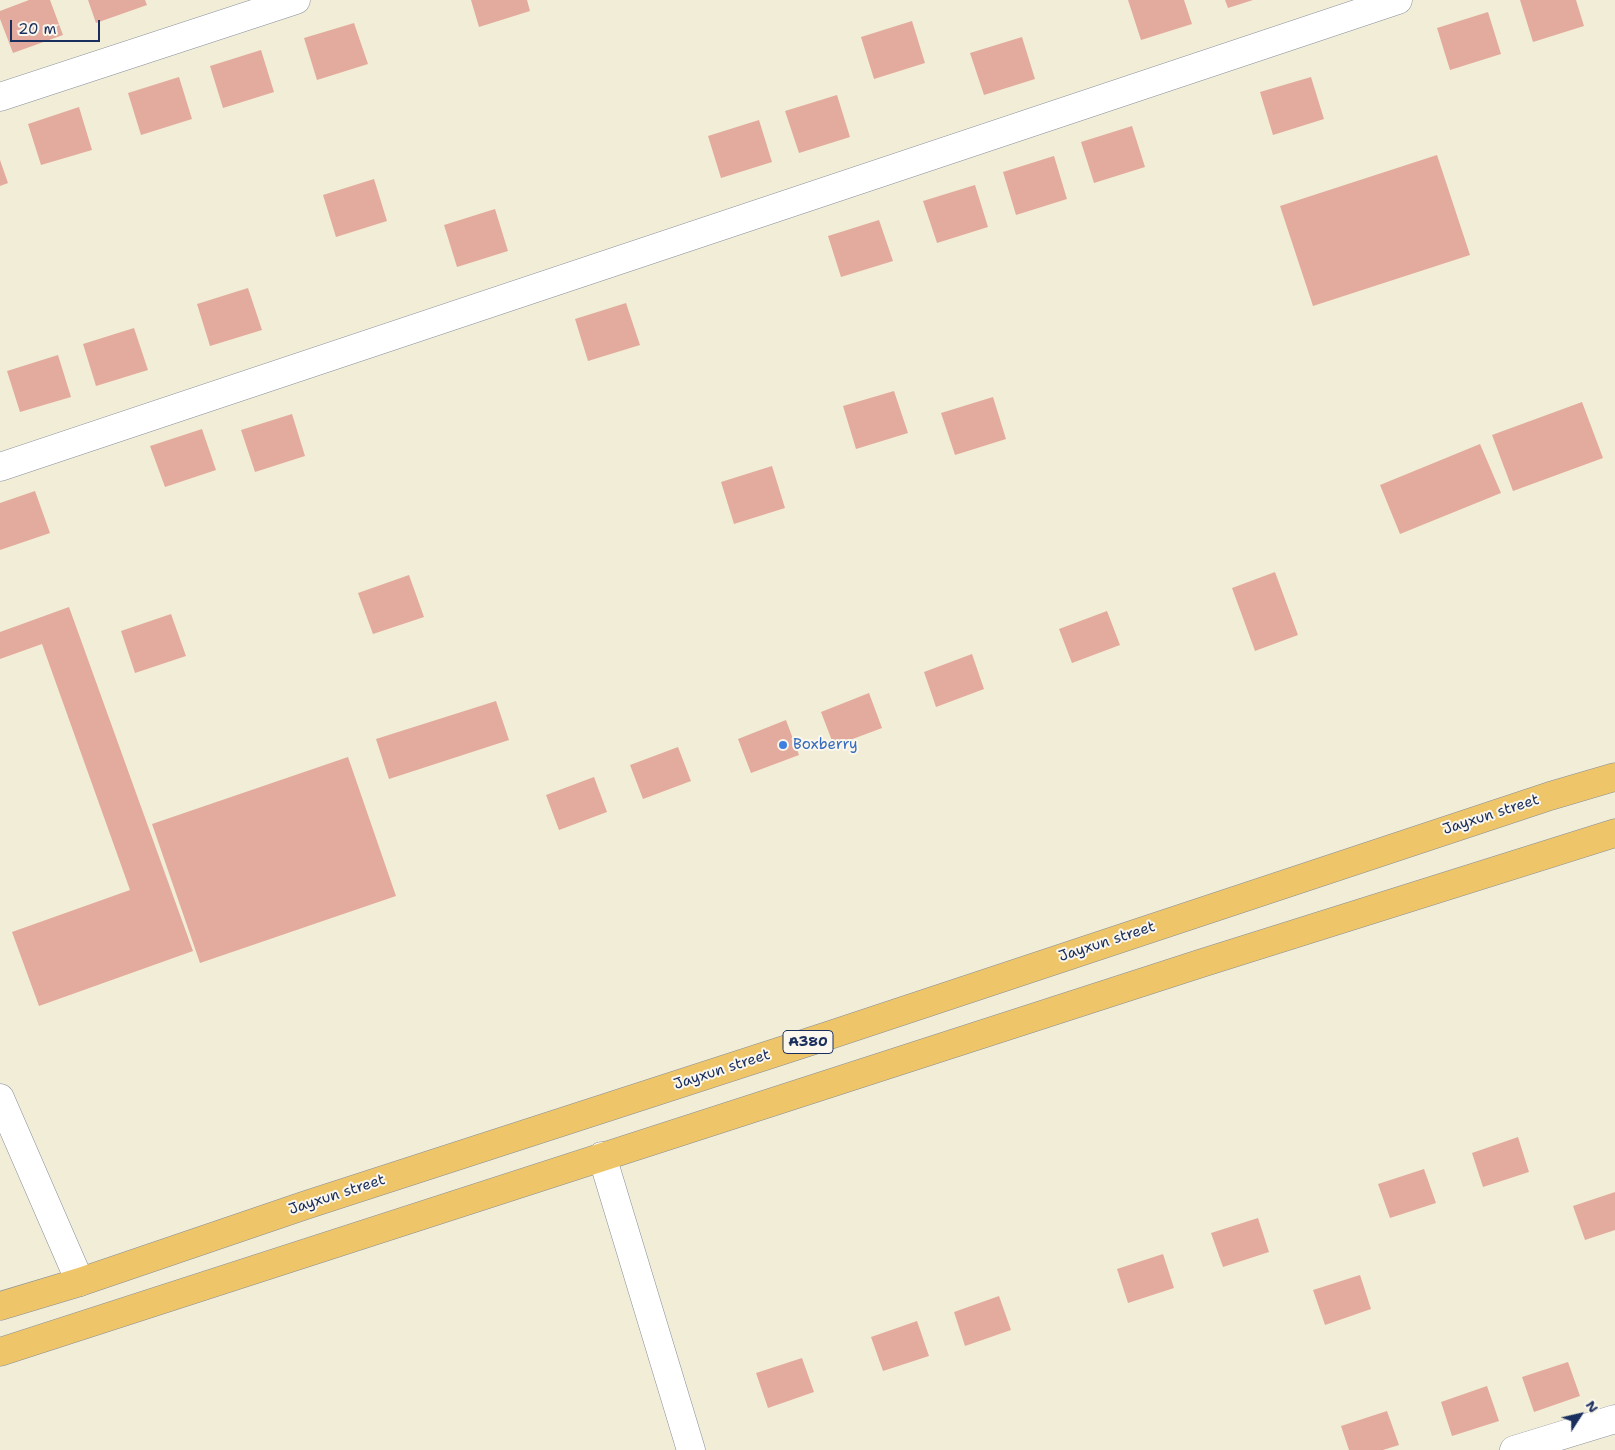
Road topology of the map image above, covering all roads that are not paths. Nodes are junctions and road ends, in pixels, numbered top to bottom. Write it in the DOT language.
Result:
graph roads {
  1 [pos="296,0"];
  2 [pos="1398,0"];
  3 [pos="0,97"];
  4 [pos="0,467"];
  5 [pos="1615,777"];
  6 [pos="1615,833"];
  7 [pos="0,1098"];
  8 [pos="602,1156"];
  9 [pos="80,1282"];
  10 [pos="0,1306"];
  11 [pos="0,1352"];
  12 [pos="1615,1419"];
  13 [pos="691,1450"];
  14 [pos="1514,1450"];
  1 -- 3 [label="street"];
  2 -- 4 [label="street"];
  5 -- 9 [label="highway, Jayxun street / A380"];
  6 -- 8 [label="highway"];
  7 -- 9 [label="street"];
  8 -- 11 [label="highway"];
  8 -- 13 [label="street"];
  9 -- 10 [label="highway, Jayxun street / A380"];
  12 -- 14 [label="street"];
}
